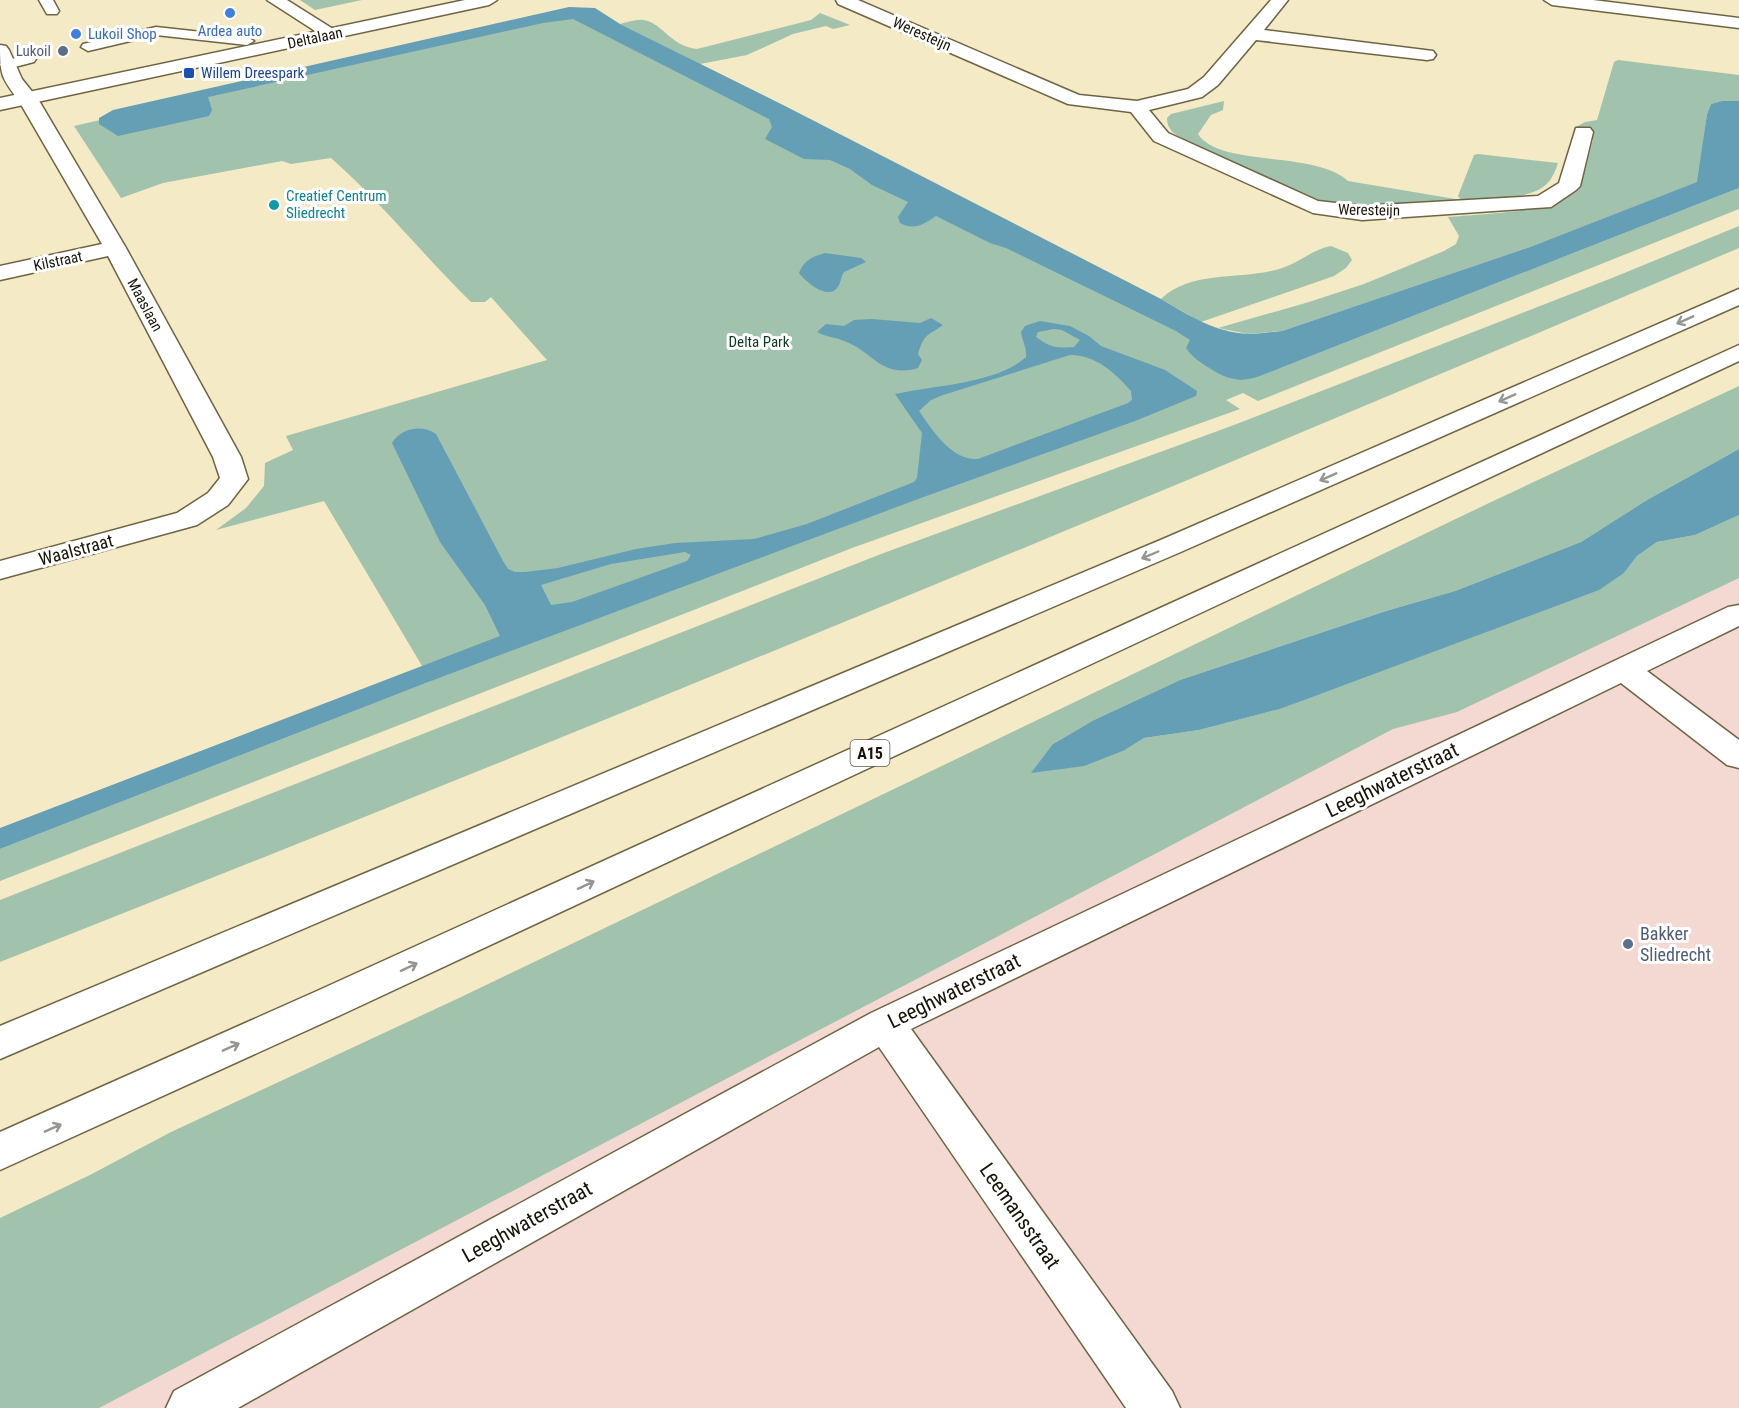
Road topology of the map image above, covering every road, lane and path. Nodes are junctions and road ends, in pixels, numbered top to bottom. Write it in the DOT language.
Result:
graph roads {
  1 [pos="275,0"];
  2 [pos="451,0"];
  3 [pos="489,0"];
  4 [pos="844,0"];
  5 [pos="1280,0"];
  6 [pos="1552,0"];
  7 [pos="1638,5"];
  8 [pos="1739,23"];
  9 [pos="326,30"];
  10 [pos="1251,34"];
  11 [pos="248,41"];
  12 [pos="88,47"];
  13 [pos="1427,55"];
  14 [pos="12,58"];
  15 [pos="15,92"];
  16 [pos="0,104"];
  17 [pos="1137,107"];
  18 [pos="1583,132"];
  19 [pos="115,248"];
  20 [pos="0,273"];
  21 [pos="1739,296"];
  22 [pos="1739,352"];
  23 [pos="152,530"];
  24 [pos="0,570"];
  25 [pos="1739,614"];
  26 [pos="1623,669"];
  27 [pos="1739,757"];
  28 [pos="885,1024"];
  29 [pos="0,1043"];
  30 [pos="0,1152"];
  31 [pos="190,1408"];
  32 [pos="1155,1408"];
  1 -- 9 [label="main road"];
  2 -- 9 [label="main road, Deltalaan"];
  3 -- 9 [label="main road, Deltalaan"];
  4 -- 17 [label="main road, Weresteijn"];
  5 -- 10 [label="main road, Weresteijn"];
  6 -- 7 [label="main road"];
  7 -- 8 [label="main road"];
  9 -- 11 [label="main road, Deltalaan"];
  9 -- 15 [label="main road, Deltalaan"];
  10 -- 13 [label="main road"];
  10 -- 17 [label="main road, Weresteijn"];
  11 -- 12 [label="lane"];
  11 -- 15 [label="main road, Deltalaan"];
  14 -- 15 [label="main road, Maaslaan"];
  15 -- 16 [label="main road, Deltalaan"];
  15 -- 19 [label="main road, Maaslaan"];
  17 -- 18 [label="main road, Weresteijn"];
  19 -- 20 [label="main road, Kilstraat"];
  19 -- 23 [label="main road, Maaslaan"];
  21 -- 29 [label="main road, one-way"];
  30 -- 22 [label="main road, A15, one-way"];
  23 -- 24 [label="main road, Waalstraat"];
  25 -- 26 [label="main road, Leeghwaterstraat"];
  26 -- 27 [label="main road"];
  26 -- 28 [label="main road, Leeghwaterstraat"];
  28 -- 31 [label="main road, Leeghwaterstraat"];
  28 -- 32 [label="main road, Leemansstraat"];
}
